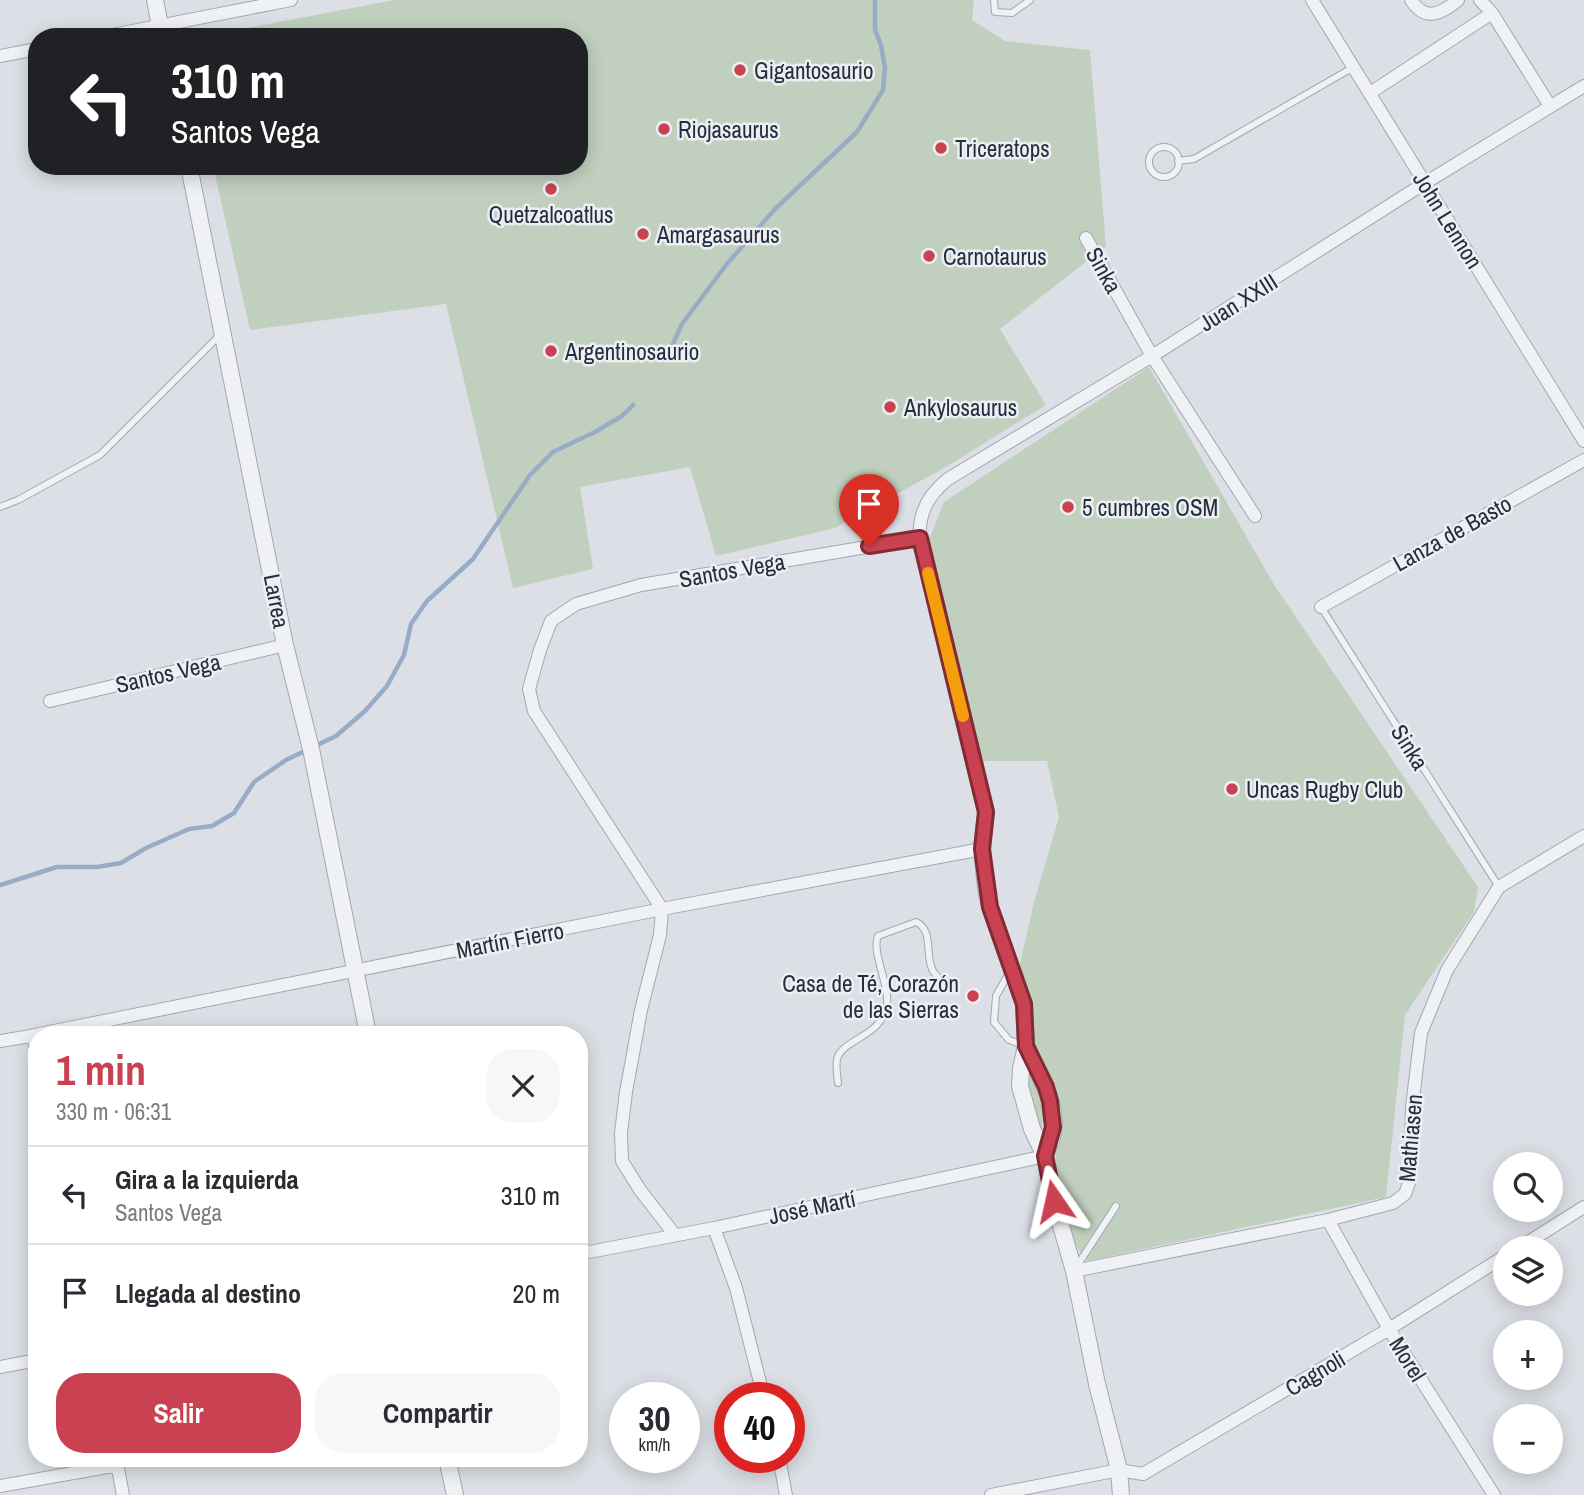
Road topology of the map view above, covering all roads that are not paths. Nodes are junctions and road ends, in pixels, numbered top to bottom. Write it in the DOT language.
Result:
graph roads {
  1 [pos="155,0"];
  2 [pos="291,0"];
  3 [pos="993,0"];
  4 [pos="1030,0"];
  5 [pos="1312,0"];
  6 [pos="1411,0"];
  7 [pos="1458,0"];
  8 [pos="1480,0"];
  9 [pos="1492,13"];
  10 [pos="160,28"];
  11 [pos="174,28"];
  12 [pos="28,51"];
  13 [pos="0,56"];
  14 [pos="1352,68"];
  15 [pos="1584,86"];
  16 [pos="1370,93"];
  17 [pos="1550,106"];
  18 [pos="1178,161"];
  19 [pos="191,175"];
  20 [pos="1425,183"];
  21 [pos="1086,238"];
  22 [pos="223,331"];
  23 [pos="1152,356"];
  24 [pos="1584,441"];
  25 [pos="1584,460"];
  26 [pos="0,507"];
  27 [pos="1255,516"];
  28 [pos="920,538"];
  29 [pos="1321,607"];
  30 [pos="285,645"];
  31 [pos="50,701"];
  32 [pos="1584,836"];
  33 [pos="982,849"];
  34 [pos="1499,887"];
  35 [pos="662,909"];
  36 [pos="1012,968"];
  37 [pos="357,971"];
  38 [pos="953,983"];
  39 [pos="81,1026"];
  40 [pos="367,1026"];
  41 [pos="28,1036"];
  42 [pos="0,1041"];
  43 [pos="1026,1046"];
  44 [pos="838,1083"];
  45 [pos="1045,1156"];
  46 [pos="1116,1206"];
  47 [pos="1584,1207"];
  48 [pos="1328,1220"];
  49 [pos="715,1228"];
  50 [pos="675,1235"];
  51 [pos="1538,1236"];
  52 [pos="588,1252"];
  53 [pos="1493,1264"];
  54 [pos="1074,1271"];
  55 [pos="1389,1329"];
  56 [pos="28,1362"];
  57 [pos="0,1367"];
  58 [pos="760,1382"];
  59 [pos="93,1467"];
  60 [pos="118,1467"];
  61 [pos="449,1467"];
  62 [pos="1119,1470"];
  63 [pos="782,1473"];
  64 [pos="0,1486"];
  65 [pos="124,1495"];
  66 [pos="455,1495"];
  67 [pos="786,1495"];
  68 [pos="991,1495"];
  69 [pos="1121,1495"];
  70 [pos="1494,1495"];
  1 -- 10 [label="street"];
  2 -- 11 [label="street"];
  3 -- 4 [label="lane"];
  5 -- 14 [label="street, John Lennon"];
  6 -- 7 [label="street"];
  8 -- 9 [label="street"];
  9 -- 16 [label="street"];
  9 -- 17 [label="street"];
  12 -- 13 [label="street"];
  14 -- 16 [label="street, John Lennon"];
  14 -- 18 [label="lane"];
  15 -- 17 [label="street, Juan XXIII"];
  16 -- 20 [label="street, John Lennon"];
  17 -- 20 [label="street, Juan XXIII"];
  18 -- 18 [label="lane"];
  19 -- 22 [label="street, Larrea"];
  20 -- 23 [label="street, Juan XXIII"];
  20 -- 24 [label="street, John Lennon"];
  21 -- 23 [label="street, Sinka"];
  22 -- 26 [label="lane"];
  22 -- 30 [label="street, Larrea"];
  23 -- 27 [label="street, Sinka"];
  23 -- 28 [label="street, Juan XXIII"];
  25 -- 29 [label="street, Lanza de Basto"];
  28 -- 33 [label="street"];
  28 -- 35 [label="street, Santos Vega"];
  29 -- 34 [label="lane, Sinka"];
  30 -- 31 [label="street, Santos Vega"];
  30 -- 37 [label="street, Larrea"];
  32 -- 34 [label="street"];
  33 -- 35 [label="street, Martín Fierro"];
  33 -- 36 [label="street"];
  34 -- 48 [label="street, Mathiasen"];
  35 -- 37 [label="street, Martín Fierro"];
  35 -- 50 [label="street"];
  36 -- 43 [label="street"];
  36 -- 43 [label="lane"];
  37 -- 39 [label="street, Martín Fierro"];
  37 -- 40 [label="street, Larrea"];
  38 -- 44 [label="lane"];
  41 -- 42 [label="street, Martín Fierro"];
  43 -- 45 [label="street"];
  43 -- 45 [label="street"];
  45 -- 49 [label="street, José Martí"];
  45 -- 54 [label="street"];
  46 -- 54 [label="lane"];
  47 -- 51 [label="street"];
  48 -- 54 [label="street, Mathiasen"];
  48 -- 55 [label="street, Morel"];
  49 -- 50 [label="street, José Martí"];
  49 -- 58 [label="street"];
  50 -- 52 [label="street, José Martí"];
  53 -- 55 [label="street, Cagnoli"];
  54 -- 62 [label="street"];
  55 -- 62 [label="street, Cagnoli"];
  55 -- 70 [label="street, Morel"];
  56 -- 57 [label="street"];
  59 -- 64 [label="street"];
  60 -- 65 [label="street"];
  61 -- 66 [label="street"];
  62 -- 68 [label="street, Cagnoli"];
  62 -- 69 [label="street"];
  63 -- 67 [label="street"];
}
